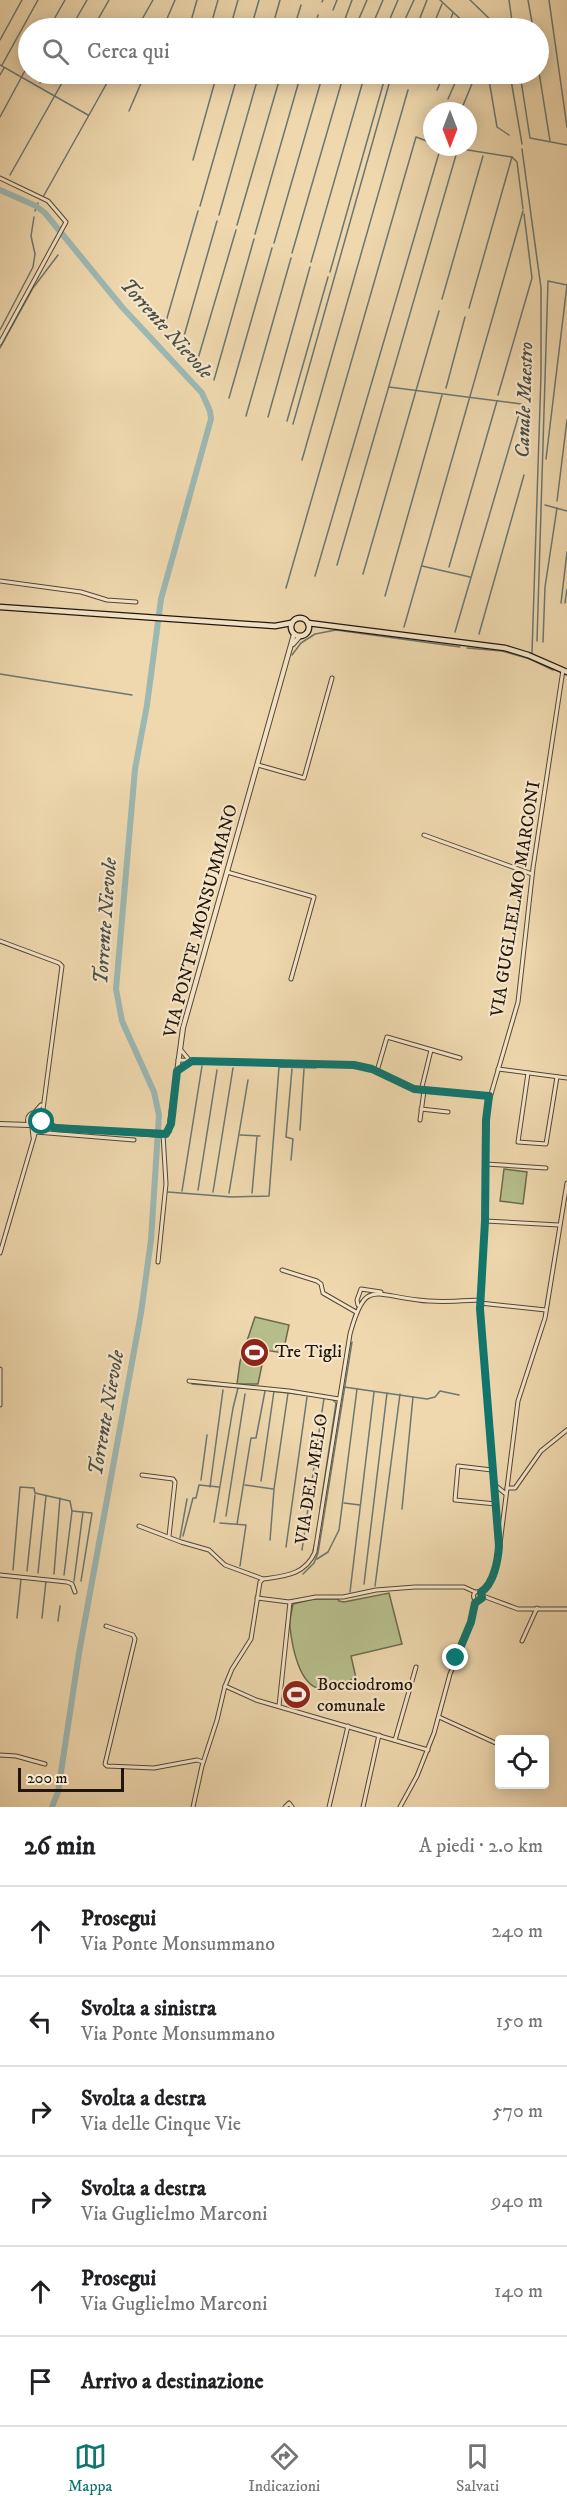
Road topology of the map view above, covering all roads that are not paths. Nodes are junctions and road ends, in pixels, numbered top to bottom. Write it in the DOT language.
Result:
graph roads {
  1 [pos="0,178"];
  2 [pos="0,343"];
  3 [pos="0,581"];
  4 [pos="136,602"];
  5 [pos="0,607"];
  6 [pos="291,623"];
  7 [pos="308,623"];
  8 [pos="275,626"];
  9 [pos="318,626"];
  10 [pos="308,630"];
  11 [pos="295,634"];
  12 [pos="565,671"];
  13 [pos="332,678"];
  14 [pos="258,765"];
  15 [pos="424,835"];
  16 [pos="226,872"];
  17 [pos="533,874"];
  18 [pos="0,941"];
  19 [pos="291,979"];
  20 [pos="180,1049"];
  21 [pos="431,1050"];
  22 [pos="460,1058"];
  23 [pos="178,1060"];
  24 [pos="192,1061"];
  25 [pos="498,1069"];
  26 [pos="177,1071"];
  27 [pos="377,1071"];
  28 [pos="528,1073"];
  29 [pos="557,1077"];
  30 [pos="567,1078"];
  31 [pos="423,1091"];
  32 [pos="489,1096"];
  33 [pos="42,1103"];
  34 [pos="421,1109"];
  35 [pos="448,1112"];
  36 [pos="34,1113"];
  37 [pos="28,1118"];
  38 [pos="42,1119"];
  39 [pos="420,1120"];
  40 [pos="0,1124"];
  41 [pos="13,1125"];
  42 [pos="35,1127"];
  43 [pos="56,1130"];
  44 [pos="162,1134"];
  45 [pos="134,1140"];
  46 [pos="486,1164"];
  47 [pos="546,1168"];
  48 [pos="567,1183"];
  49 [pos="566,1189"];
  50 [pos="485,1221"];
  51 [pos="559,1225"];
  52 [pos="0,1253"];
  53 [pos="158,1262"];
  54 [pos="282,1270"];
  55 [pos="382,1292"];
  56 [pos="480,1302"];
  57 [pos="359,1306"];
  58 [pos="546,1310"];
  59 [pos="356,1312"];
  60 [pos="0,1369"];
  61 [pos="189,1381"];
  62 [pos="339,1399"];
  63 [pos="0,1405"];
  64 [pos="567,1430"];
  65 [pos="493,1470"];
  66 [pos="142,1475"];
  67 [pos="494,1485"];
  68 [pos="504,1489"];
  69 [pos="495,1493"];
  70 [pos="496,1506"];
  71 [pos="504,1510"];
  72 [pos="139,1526"];
  73 [pos="169,1536"];
  74 [pos="499,1546"];
  75 [pos="0,1575"];
  76 [pos="263,1579"];
  77 [pos="75,1592"];
  78 [pos="475,1592"];
  79 [pos="482,1594"];
  80 [pos="257,1598"];
  81 [pos="477,1600"];
  82 [pos="290,1602"];
  83 [pos="537,1608"];
  84 [pos="567,1609"];
  85 [pos="106,1626"];
  86 [pos="522,1641"];
  87 [pos="416,1667"];
  88 [pos="225,1686"];
  89 [pos="279,1706"];
  90 [pos="439,1717"];
  91 [pos="348,1726"];
  92 [pos="379,1735"];
  93 [pos="395,1740"];
  94 [pos="495,1743"];
  95 [pos="428,1750"];
  96 [pos="0,1755"];
  97 [pos="203,1762"];
  98 [pos="45,1764"];
  99 [pos="193,1807"];
  100 [pos="285,1807"];
  101 [pos="292,1807"];
  102 [pos="329,1807"];
  103 [pos="363,1807"];
  104 [pos="400,1807"];
  1 -- 2 [label="street"];
  3 -- 4 [label="street"];
  5 -- 8 [label="main road"];
  6 -- 7 [label="main road"];
  6 -- 8 [label="main road"];
  6 -- 11 [label="main road"];
  7 -- 9 [label="main road"];
  7 -- 10 [label="main road"];
  8 -- 11 [label="main road"];
  9 -- 10 [label="main road"];
  9 -- 12 [label="main road"];
  10 -- 11 [label="main road"];
  11 -- 14 [label="street, VIA PONTE MONSUMMANO"];
  12 -- 17 [label="street, VIA GUGLIELMO MARCONI"];
  13 -- 14 [label="street"];
  14 -- 16 [label="street, VIA PONTE MONSUMMANO"];
  15 -- 17 [label="street"];
  16 -- 19 [label="street"];
  16 -- 20 [label="street, VIA PONTE MONSUMMANO"];
  17 -- 25 [label="street, VIA GUGLIELMO MARCONI"];
  18 -- 33 [label="street"];
  20 -- 23 [label="street, VIA PONTE MONSUMMANO"];
  20 -- 24 [label="street"];
  21 -- 22 [label="street"];
  21 -- 27 [label="street"];
  21 -- 31 [label="street"];
  23 -- 24 [label="street"];
  23 -- 26 [label="street, VIA PONTE MONSUMMANO"];
  24 -- 26 [label="street"];
  24 -- 27 [label="street"];
  25 -- 28 [label="street"];
  25 -- 32 [label="street, VIA GUGLIELMO MARCONI"];
  26 -- 44 [label="street, VIA PONTE MONSUMMANO"];
  27 -- 31 [label="street"];
  28 -- 29 [label="street"];
  28 -- 29 [label="street"];
  29 -- 30 [label="street"];
  31 -- 32 [label="street"];
  31 -- 34 [label="street"];
  32 -- 46 [label="street, VIA GUGLIELMO MARCONI"];
  33 -- 36 [label="street"];
  33 -- 38 [label="street"];
  34 -- 35 [label="street"];
  34 -- 39 [label="street"];
  36 -- 37 [label="street"];
  36 -- 38 [label="street"];
  37 -- 41 [label="street"];
  37 -- 42 [label="street"];
  38 -- 42 [label="street"];
  38 -- 43 [label="street"];
  40 -- 41 [label="street"];
  41 -- 42 [label="street"];
  42 -- 43 [label="street"];
  42 -- 52 [label="street"];
  43 -- 44 [label="street"];
  43 -- 45 [label="street"];
  44 -- 53 [label="street"];
  46 -- 47 [label="street"];
  46 -- 50 [label="street, VIA GUGLIELMO MARCONI"];
  48 -- 49 [label="street"];
  49 -- 51 [label="street"];
  50 -- 51 [label="street"];
  50 -- 56 [label="street, VIA GUGLIELMO MARCONI"];
  51 -- 58 [label="street"];
  54 -- 59 [label="street"];
  55 -- 56 [label="street"];
  55 -- 57 [label="street"];
  55 -- 57 [label="street, VIA DEL MELO"];
  56 -- 58 [label="street"];
  56 -- 65 [label="street, VIA GUGLIELMO MARCONI"];
  57 -- 59 [label="street, VIA DEL MELO"];
  58 -- 68 [label="street"];
  59 -- 62 [label="street, VIA DEL MELO"];
  60 -- 63 [label="street"];
  61 -- 62 [label="street"];
  62 -- 76 [label="street, VIA DEL MELO"];
  64 -- 68 [label="street"];
  65 -- 67 [label="street, VIA GUGLIELMO MARCONI"];
  65 -- 70 [label="street"];
  66 -- 73 [label="street"];
  67 -- 68 [label="street"];
  67 -- 69 [label="street, VIA GUGLIELMO MARCONI"];
  68 -- 69 [label="street"];
  68 -- 71 [label="street"];
  69 -- 70 [label="street, VIA GUGLIELMO MARCONI"];
  70 -- 71 [label="street"];
  70 -- 74 [label="street, VIA GUGLIELMO MARCONI"];
  71 -- 74 [label="street"];
  72 -- 73 [label="street"];
  73 -- 76 [label="street"];
  74 -- 79 [label="street, VIA GUGLIELMO MARCONI"];
  75 -- 77 [label="street"];
  76 -- 80 [label="street"];
  78 -- 79 [label="street"];
  78 -- 81 [label="street"];
  78 -- 82 [label="street"];
  79 -- 81 [label="street"];
  79 -- 83 [label="street"];
  80 -- 82 [label="street"];
  80 -- 88 [label="street"];
  81 -- 90 [label="street"];
  82 -- 89 [label="street"];
  83 -- 84 [label="street"];
  83 -- 86 [label="street"];
  85 -- 97 [label="street"];
  87 -- 93 [label="street"];
  88 -- 89 [label="street"];
  88 -- 97 [label="street"];
  89 -- 91 [label="street"];
  90 -- 94 [label="street"];
  90 -- 95 [label="street"];
  91 -- 92 [label="street"];
  91 -- 102 [label="street"];
  92 -- 93 [label="street"];
  92 -- 103 [label="street"];
  93 -- 95 [label="street"];
  95 -- 104 [label="street"];
  96 -- 98 [label="street"];
  97 -- 99 [label="street"];
  100 -- 101 [label="street"];
}
